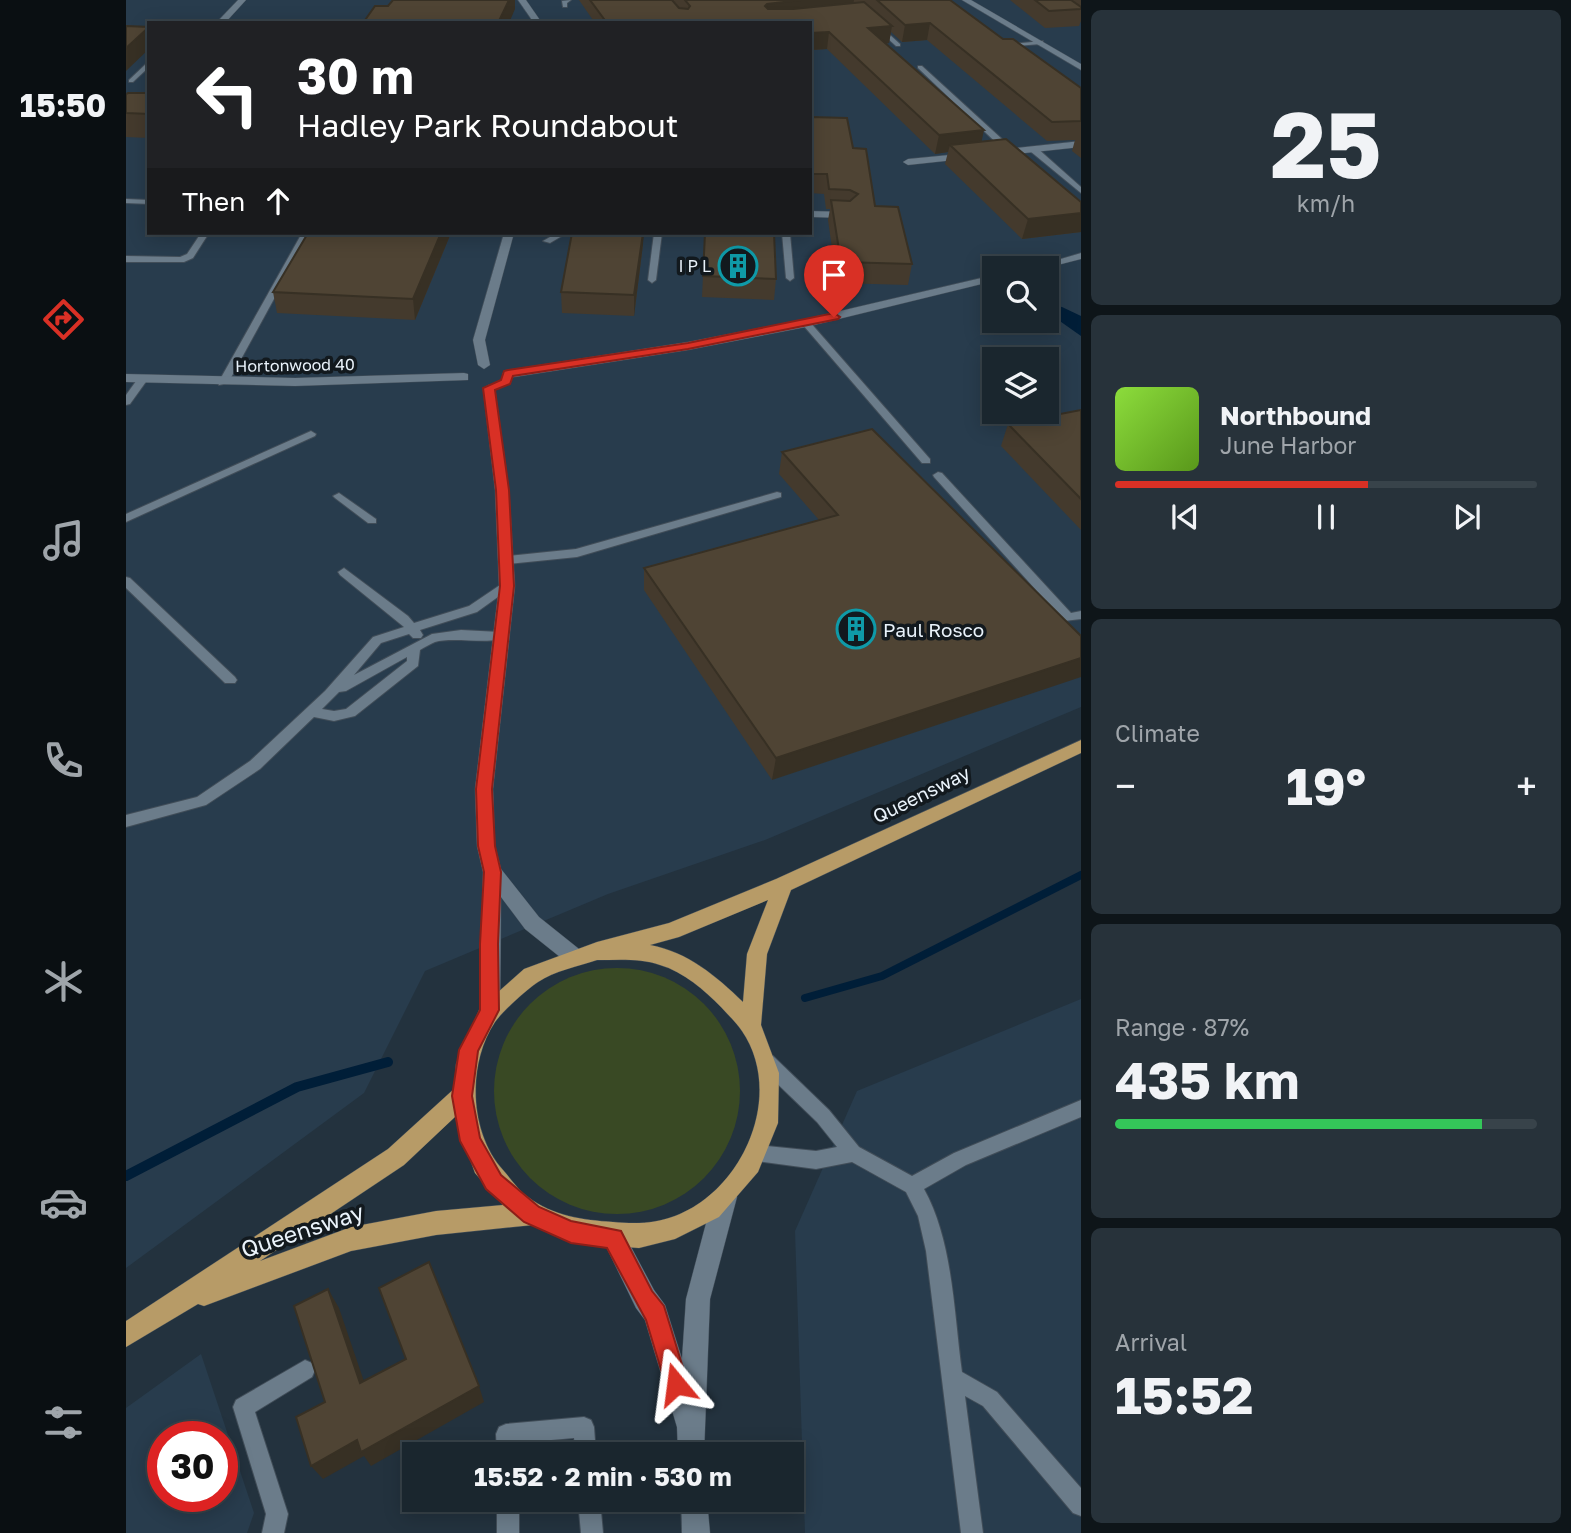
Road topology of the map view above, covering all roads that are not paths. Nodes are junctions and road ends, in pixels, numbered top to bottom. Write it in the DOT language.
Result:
graph roads {
  1 [pos="242,0"];
  2 [pos="522,0"];
  3 [pos="967,0"];
  4 [pos="222,21"];
  5 [pos="537,21"];
  6 [pos="872,22"];
  7 [pos="1041,42"];
  8 [pos="898,44"];
  9 [pos="1003,45"];
  10 [pos="147,65"];
  11 [pos="920,67"];
  12 [pos="1081,67"];
  13 [pos="131,80"];
  14 [pos="1081,144"];
  15 [pos="1033,149"];
  16 [pos="1011,152"];
  17 [pos="908,162"];
  18 [pos="1081,191"];
  19 [pos="126,201"];
  20 [pos="147,202"];
  21 [pos="812,214"];
  22 [pos="847,215"];
  23 [pos="204,235"];
  24 [pos="305,235"];
  25 [pos="508,235"];
  26 [pos="559,235"];
  27 [pos="658,235"];
  28 [pos="786,235"];
  29 [pos="547,241"];
  30 [pos="1081,256"];
  31 [pos="126,259"];
  32 [pos="1059,262"];
  33 [pos="790,278"];
  34 [pos="652,280"];
  35 [pos="982,281"];
  36 [pos="806,323"];
  37 [pos="484,365"];
  38 [pos="508,374"];
  39 [pos="464,377"];
  40 [pos="126,378"];
  41 [pos="143,379"];
  42 [pos="223,383"];
  43 [pos="489,388"];
  44 [pos="126,402"];
  45 [pos="311,434"];
  46 [pos="926,461"];
  47 [pos="938,475"];
  48 [pos="777,495"];
  49 [pos="339,496"];
  50 [pos="126,517"];
  51 [pos="372,521"];
  52 [pos="507,560"];
  53 [pos="344,572"];
  54 [pos="126,581"];
  55 [pos="507,586"];
  56 [pos="1081,615"];
  57 [pos="412,629"];
  58 [pos="500,636"];
  59 [pos="432,638"];
  60 [pos="414,648"];
  61 [pos="230,680"];
  62 [pos="330,694"];
  63 [pos="311,712"];
  64 [pos="1081,746"];
  65 [pos="126,821"];
  66 [pos="492,872"];
  67 [pos="783,885"];
  68 [pos="597,951"];
  69 [pos="572,956"];
  70 [pos="490,1010"];
  71 [pos="751,1026"];
  72 [pos="766,1061"];
  73 [pos="462,1096"];
  74 [pos="1081,1108"];
  75 [pos="853,1153"];
  76 [pos="757,1154"];
  77 [pos="912,1186"];
  78 [pos="724,1197"];
  79 [pos="531,1214"];
  80 [pos="614,1238"];
  81 [pos="177,1304"];
  82 [pos="126,1335"];
  83 [pos="305,1370"];
  84 [pos="952,1378"];
  85 [pos="506,1442"];
  86 [pos="585,1442"];
  87 [pos="690,1442"];
  88 [pos="690,1442"];
  89 [pos="1081,1505"];
  90 [pos="508,1512"];
  91 [pos="590,1512"];
  92 [pos="695,1512"];
  93 [pos="273,1533"];
  94 [pos="508,1533"];
  95 [pos="592,1533"];
  96 [pos="696,1533"];
  97 [pos="972,1533"];
  1 -- 4 [label="street"];
  2 -- 5 [label="street"];
  3 -- 7 [label="street"];
  6 -- 8 [label="lane"];
  7 -- 9 [label="lane"];
  7 -- 12 [label="street"];
  10 -- 13 [label="lane"];
  11 -- 16 [label="lane"];
  14 -- 15 [label="street"];
  15 -- 16 [label="street"];
  15 -- 18 [label="lane"];
  16 -- 17 [label="street"];
  19 -- 20 [label="lane"];
  21 -- 22 [label="street"];
  23 -- 31 [label="lane"];
  24 -- 42 [label="lane"];
  25 -- 37 [label="street"];
  26 -- 29 [label="lane"];
  27 -- 34 [label="lane"];
  28 -- 33 [label="lane"];
  30 -- 32 [label="street"];
  35 -- 36 [label="street"];
  36 -- 38 [label="street"];
  36 -- 46 [label="lane"];
  37 -- 38 [label="street"];
  37 -- 39 [label="street"];
  38 -- 43 [label="street"];
  39 -- 42 [label="street, Hortonwood 40"];
  39 -- 43 [label="street"];
  40 -- 41 [label="street, Hortonwood 40"];
  41 -- 42 [label="street, Hortonwood 40"];
  41 -- 44 [label="lane"];
  43 -- 52 [label="street"];
  45 -- 50 [label="lane"];
  47 -- 56 [label="lane"];
  48 -- 52 [label="lane"];
  49 -- 51 [label="lane"];
  52 -- 55 [label="street"];
  53 -- 57 [label="lane"];
  54 -- 61 [label="lane"];
  55 -- 57 [label="lane"];
  55 -- 58 [label="street"];
  57 -- 59 [label="lane"];
  57 -- 62 [label="lane"];
  58 -- 59 [label="lane"];
  58 -- 66 [label="street"];
  59 -- 60 [label="lane"];
  60 -- 62 [label="lane"];
  60 -- 63 [label="lane"];
  62 -- 63 [label="lane"];
  63 -- 65 [label="lane"];
  64 -- 67 [label="main road, Queensway"];
  66 -- 69 [label="street"];
  66 -- 70 [label="street"];
  67 -- 68 [label="main road, Queensway"];
  67 -- 71 [label="main road"];
  68 -- 69 [label="main road"];
  68 -- 71 [label="main road"];
  69 -- 70 [label="main road"];
  70 -- 73 [label="main road"];
  71 -- 72 [label="main road"];
  72 -- 75 [label="lane"];
  72 -- 76 [label="main road"];
  73 -- 79 [label="main road"];
  73 -- 81 [label="main road, Queensway"];
  74 -- 77 [label="lane"];
  75 -- 76 [label="lane"];
  75 -- 77 [label="lane"];
  76 -- 78 [label="main road"];
  77 -- 84 [label="lane"];
  78 -- 80 [label="main road"];
  78 -- 87 [label="street"];
  79 -- 80 [label="main road"];
  79 -- 81 [label="main road, Queensway"];
  80 -- 88 [label="street"];
  81 -- 82 [label="main road, Queensway"];
  83 -- 93 [label="lane"];
  84 -- 89 [label="lane"];
  84 -- 97 [label="lane"];
  85 -- 86 [label="lane"];
  90 -- 94 [label="lane"];
  91 -- 95 [label="lane"];
  92 -- 96 [label="street"];
}
